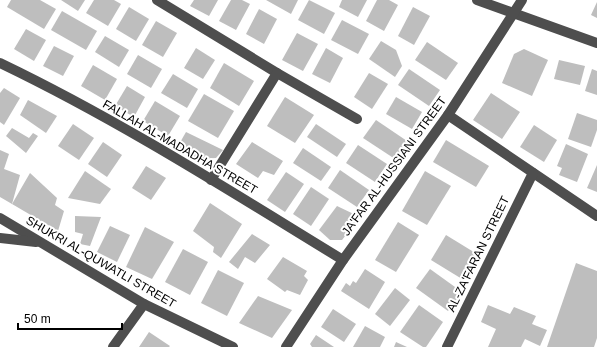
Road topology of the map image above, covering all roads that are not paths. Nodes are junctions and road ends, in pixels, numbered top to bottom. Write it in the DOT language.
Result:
graph roads {
  1 [pos="157,0"];
  2 [pos="477,0"];
  3 [pos="522,0"];
  4 [pos="513,13"];
  5 [pos="597,43"];
  6 [pos="0,63"];
  7 [pos="277,73"];
  8 [pos="448,115"];
  9 [pos="357,119"];
  10 [pos="533,173"];
  11 [pos="211,180"];
  12 [pos="597,216"];
  13 [pos="0,218"];
  14 [pos="0,238"];
  15 [pos="39,242"];
  16 [pos="342,260"];
  17 [pos="144,304"];
  18 [pos="113,347"];
  19 [pos="233,347"];
  20 [pos="286,347"];
  21 [pos="447,347"];
  1 -- 7 [label="street"];
  2 -- 4 [label="street"];
  3 -- 4 [label="street, JA'FAR AL-HUSSIANI STREET"];
  4 -- 5 [label="street"];
  4 -- 8 [label="street, JA'FAR AL-HUSSIANI STREET"];
  6 -- 11 [label="street, FALLAH AL-MADADHA STREET"];
  7 -- 9 [label="street"];
  7 -- 11 [label="street"];
  8 -- 10 [label="street"];
  8 -- 16 [label="street, JA'FAR AL-HUSSIANI STREET"];
  10 -- 12 [label="street"];
  10 -- 21 [label="street, AL-ZA'FARAN STREET"];
  11 -- 16 [label="street, FALLAH AL-MADADHA STREET"];
  13 -- 15 [label="street, SHUKRI AL-QUWATLI STREET"];
  14 -- 15 [label="street"];
  15 -- 17 [label="street, SHUKRI AL-QUWATLI STREET"];
  16 -- 20 [label="street, JA'FAR AL-HUSSIANI STREET"];
  17 -- 18 [label="street"];
  17 -- 19 [label="street, SHUKRI AL-QUWATLI STREET"];
}
